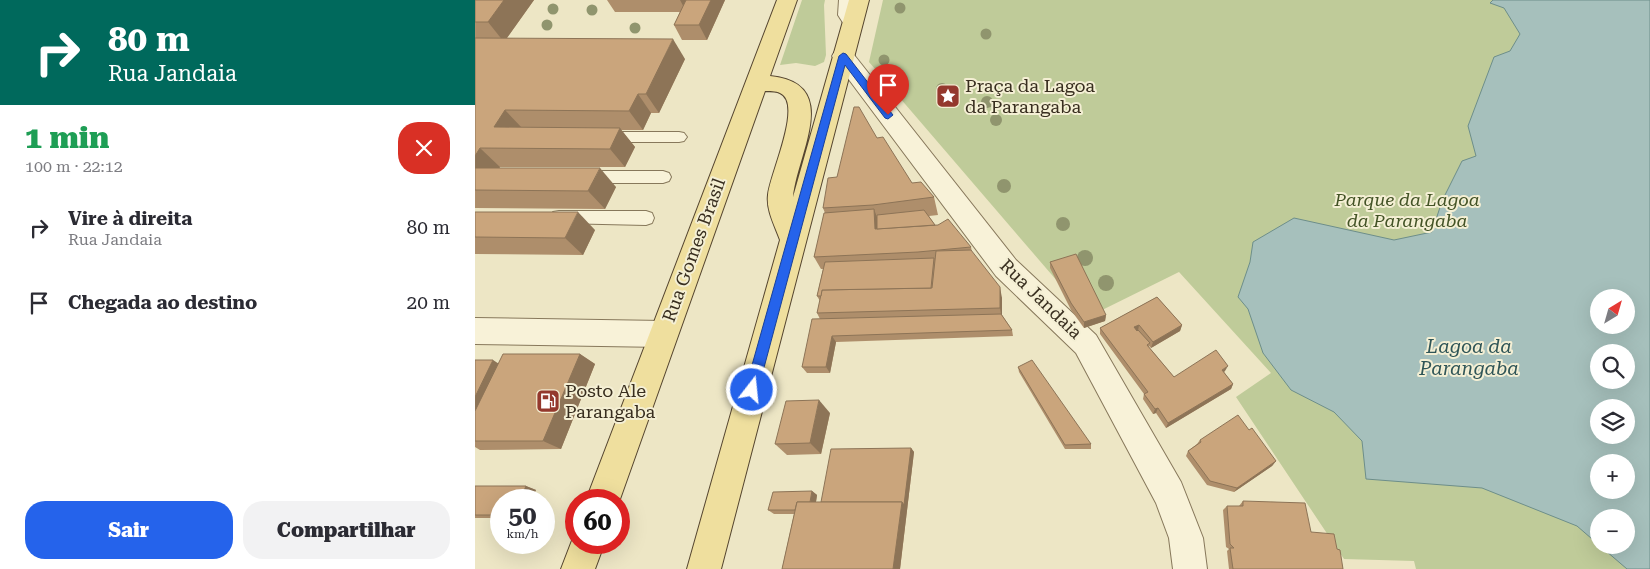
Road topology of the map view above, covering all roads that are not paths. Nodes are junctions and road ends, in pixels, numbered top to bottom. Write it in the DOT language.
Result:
graph roads {
  1 [pos="787,0"];
  2 [pos="845,0"];
  3 [pos="859,0"];
  4 [pos="852,26"];
  5 [pos="843,56"];
  6 [pos="756,82"];
  7 [pos="594,137"];
  8 [pos="679,137"];
  9 [pos="563,177"];
  10 [pos="663,177"];
  11 [pos="541,217"];
  12 [pos="646,218"];
  13 [pos="794,241"];
  14 [pos="475,330"];
  15 [pos="663,334"];
  16 [pos="607,489"];
  17 [pos="584,554"];
  18 [pos="578,569"];
  19 [pos="704,569"];
  20 [pos="1190,569"];
  1 -- 6 [label="main road, Rua Gomes Brasil"];
  2 -- 4 [label="lane"];
  3 -- 4 [label="main road"];
  4 -- 5 [label="main road"];
  5 -- 13 [label="main road"];
  5 -- 20 [label="street, Rua Jandaia"];
  6 -- 13 [label="main road"];
  6 -- 15 [label="main road, Rua Gomes Brasil"];
  7 -- 8 [label="lane"];
  9 -- 10 [label="lane"];
  11 -- 12 [label="lane"];
  13 -- 19 [label="main road"];
  14 -- 15 [label="street"];
  15 -- 16 [label="main road, Rua Gomes Brasil"];
  17 -- 18 [label="main road"];
}
